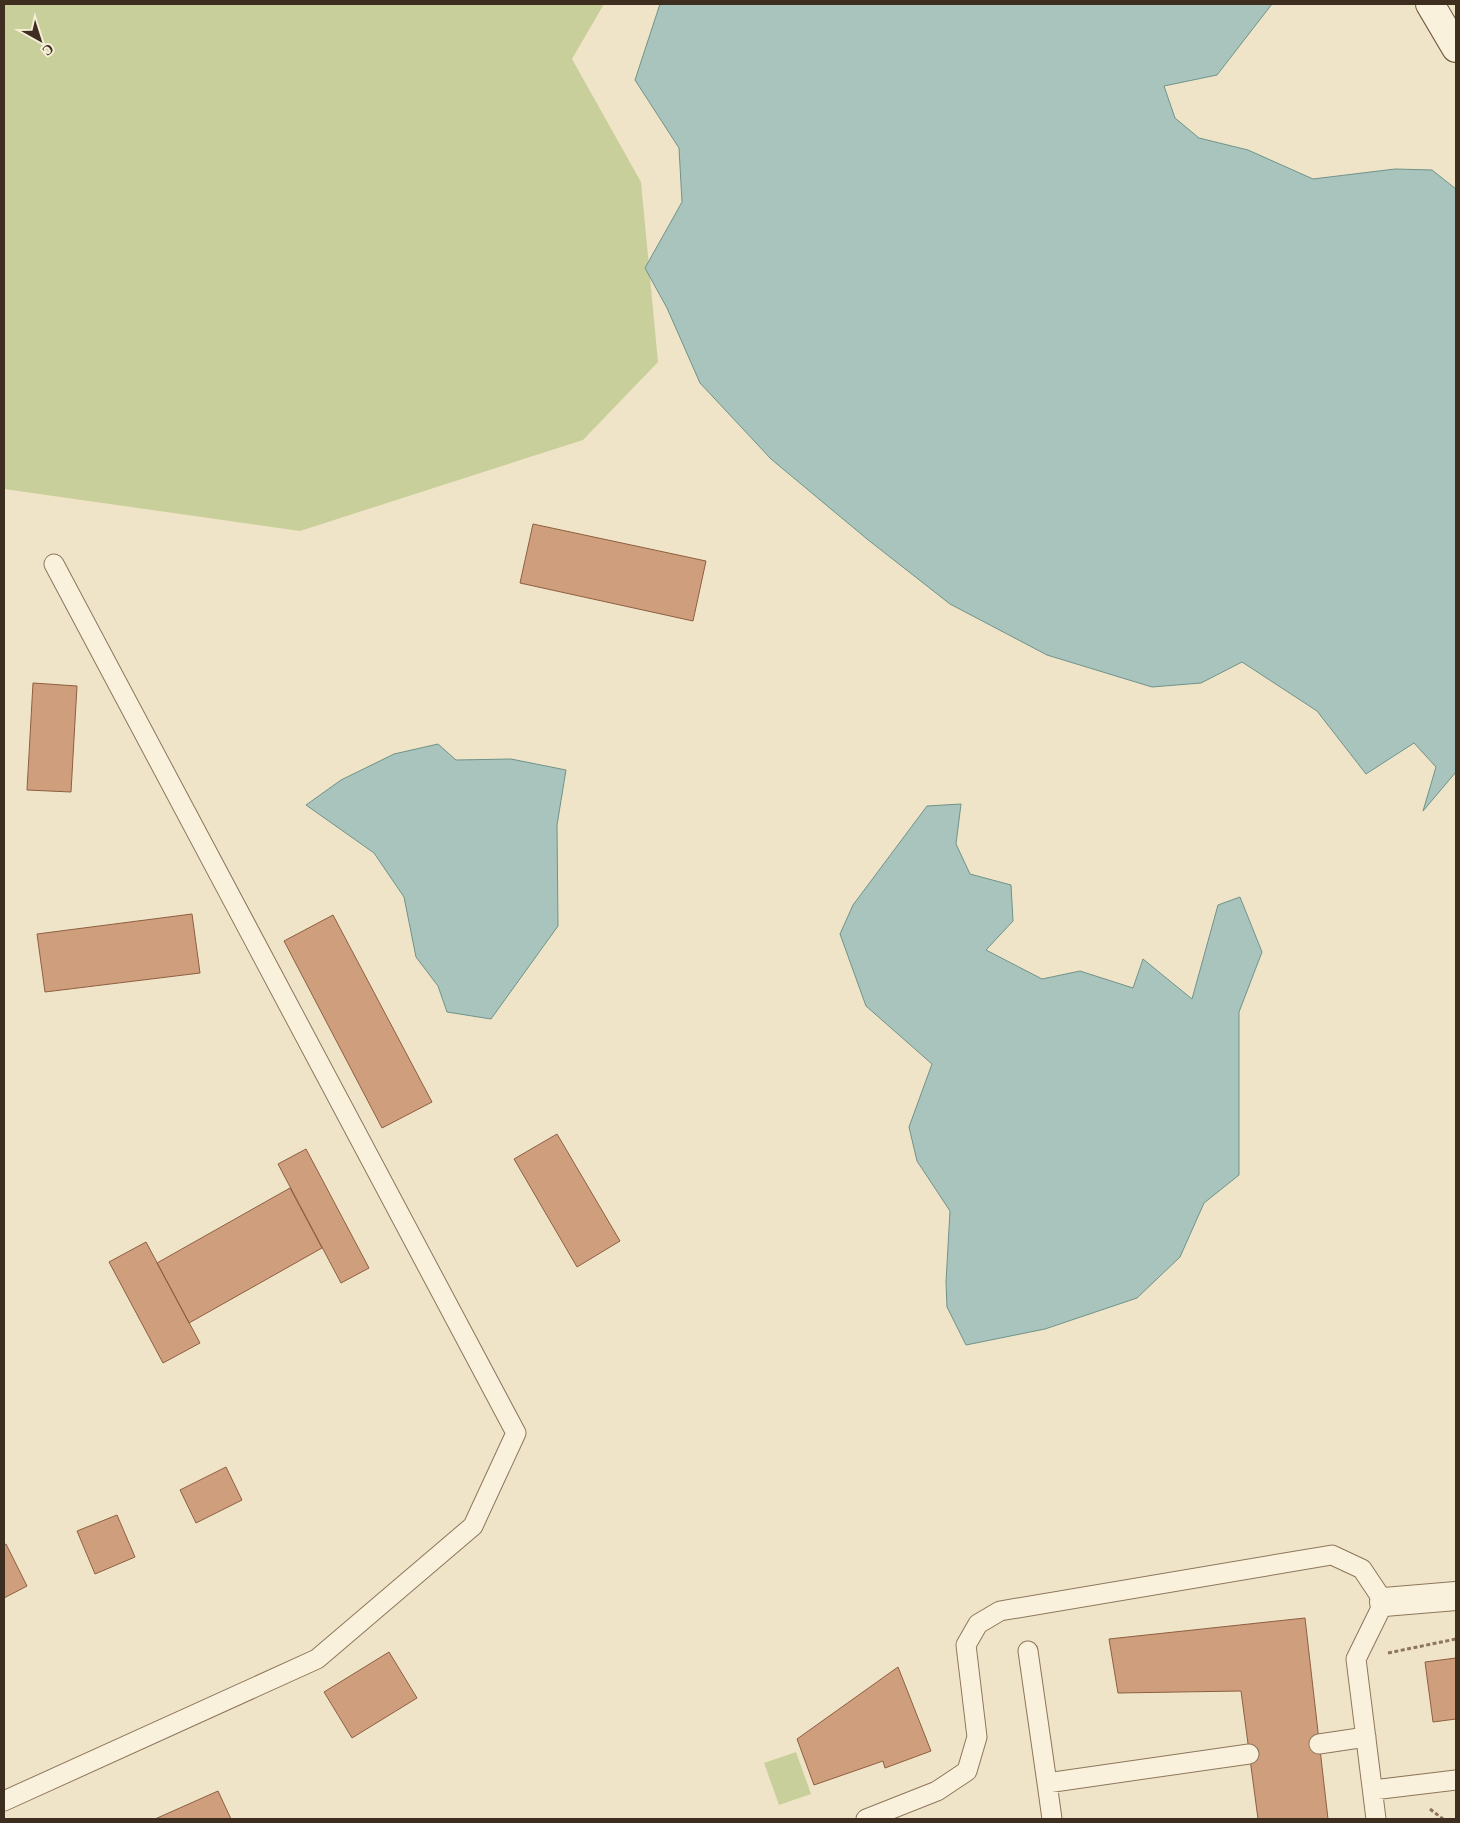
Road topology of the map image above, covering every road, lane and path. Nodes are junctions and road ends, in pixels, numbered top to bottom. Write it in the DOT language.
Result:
graph roads {
  1 [pos="1430,4"];
  2 [pos="1456,48"];
  3 [pos="54,564"];
  4 [pos="1456,1596"];
  5 [pos="1384,1602"];
  6 [pos="1456,1639"];
  7 [pos="1028,1651"];
  8 [pos="1356,1659"];
  9 [pos="1366,1737"];
  10 [pos="1319,1744"];
  11 [pos="1250,1754"];
  12 [pos="1456,1780"];
  13 [pos="1047,1783"];
  14 [pos="1372,1790"];
  15 [pos="4,1801"];
  16 [pos="866,1819"];
  17 [pos="1052,1819"];
  18 [pos="1376,1819"];
  1 -- 2 [label="street"];
  3 -- 15 [label="lane"];
  4 -- 5 [label="street"];
  5 -- 8 [label="lane"];
  5 -- 16 [label="lane"];
  6 -- 8 [label="path"];
  7 -- 13 [label="lane"];
  8 -- 9 [label="lane"];
  9 -- 10 [label="lane"];
  9 -- 14 [label="lane"];
  11 -- 13 [label="lane"];
  12 -- 14 [label="lane"];
  13 -- 17 [label="lane"];
  14 -- 18 [label="lane"];
}
